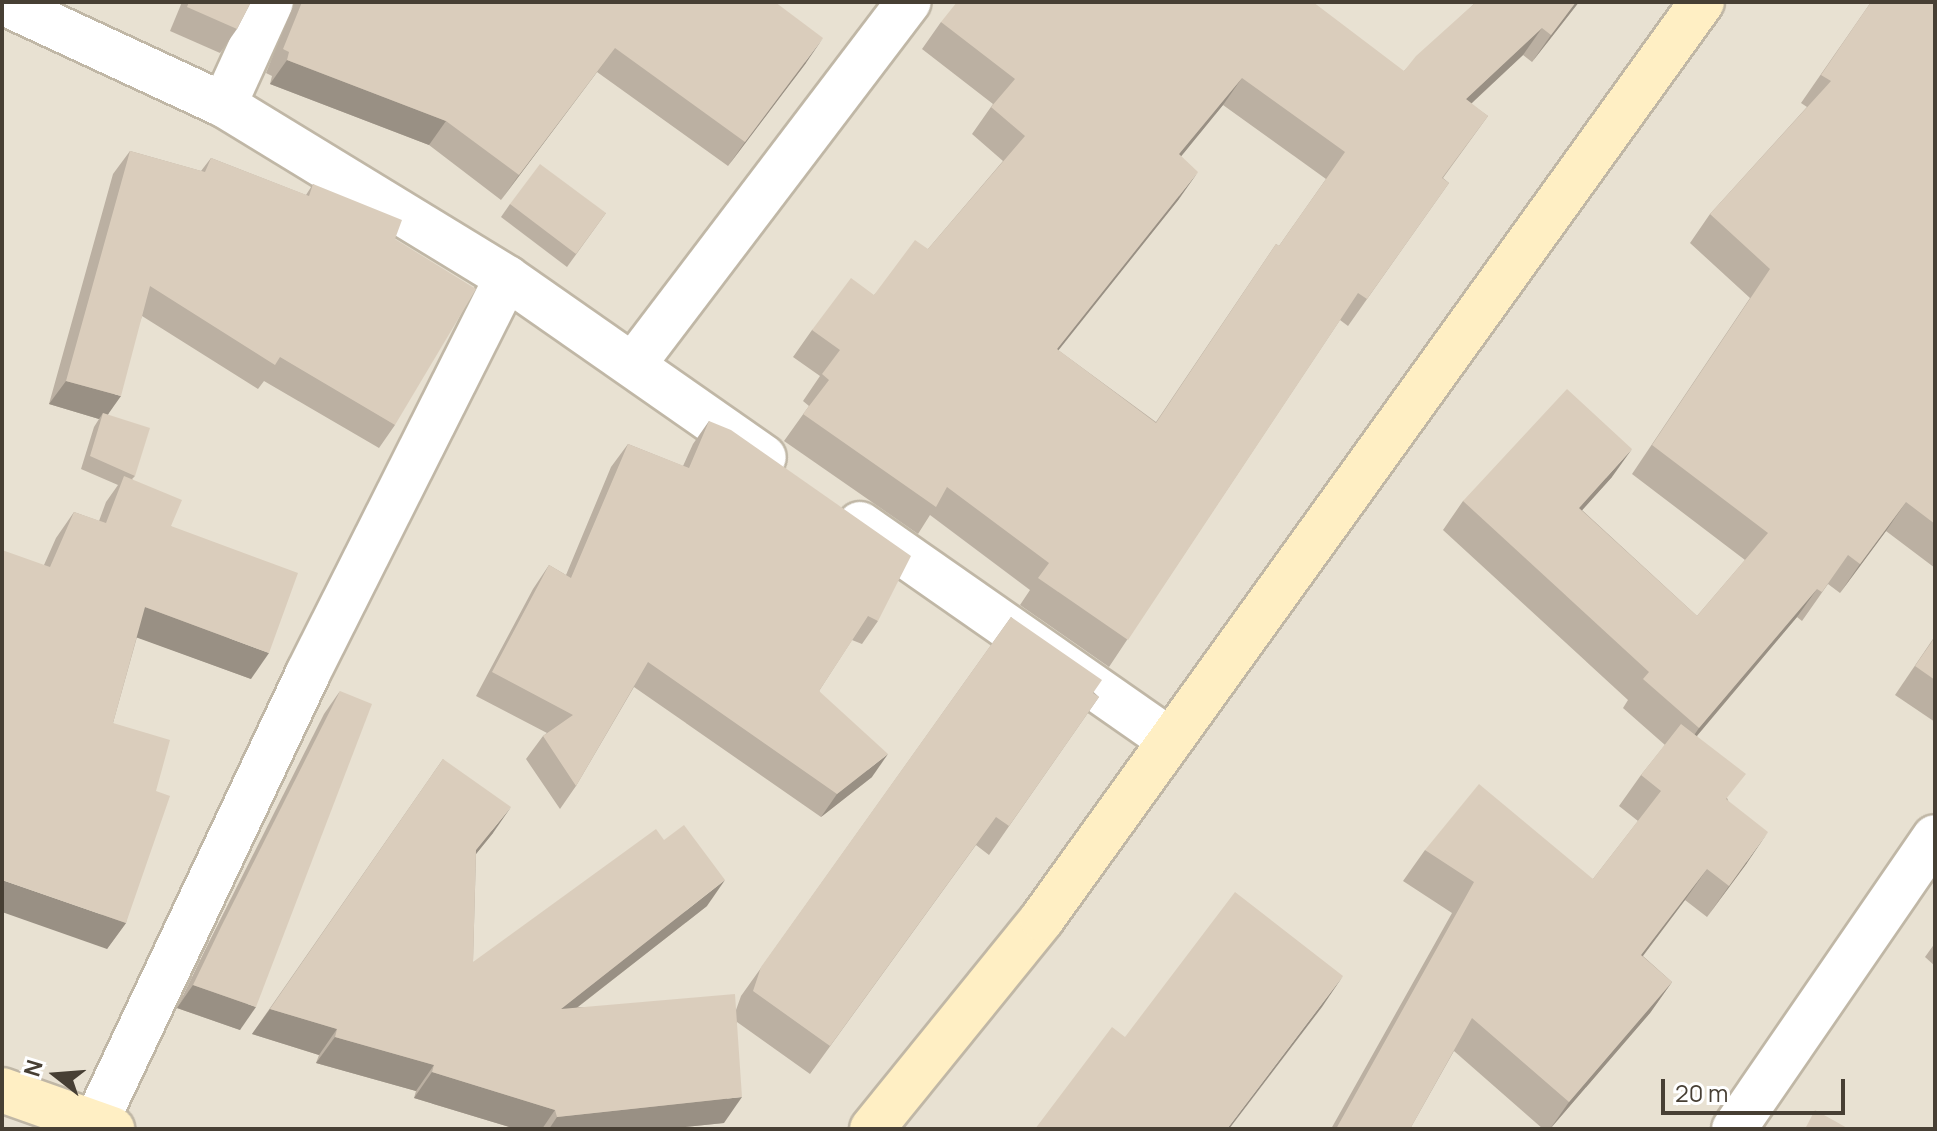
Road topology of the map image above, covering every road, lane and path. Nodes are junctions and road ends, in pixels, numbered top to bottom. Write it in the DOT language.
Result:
graph roads {
  1 [pos="2,2"];
  2 [pos="271,2"];
  3 [pos="909,2"];
  4 [pos="1702,2"];
  5 [pos="224,105"];
  6 [pos="507,278"];
  7 [pos="633,365"];
  8 [pos="1170,740"];
  9 [pos="1935,837"];
  10 [pos="2,1090"];
  11 [pos="104,1126"];
  12 [pos="872,1129"];
  13 [pos="1734,1129"];
  1 -- 5 [label="street"];
  2 -- 5 [label="street"];
  3 -- 7 [label="street"];
  4 -- 8 [label="street"];
  5 -- 6 [label="street"];
  6 -- 7 [label="street"];
  6 -- 11 [label="street"];
  7 -- 8 [label="street"];
  8 -- 12 [label="street"];
  9 -- 13 [label="street"];
  10 -- 11 [label="street"];
}
